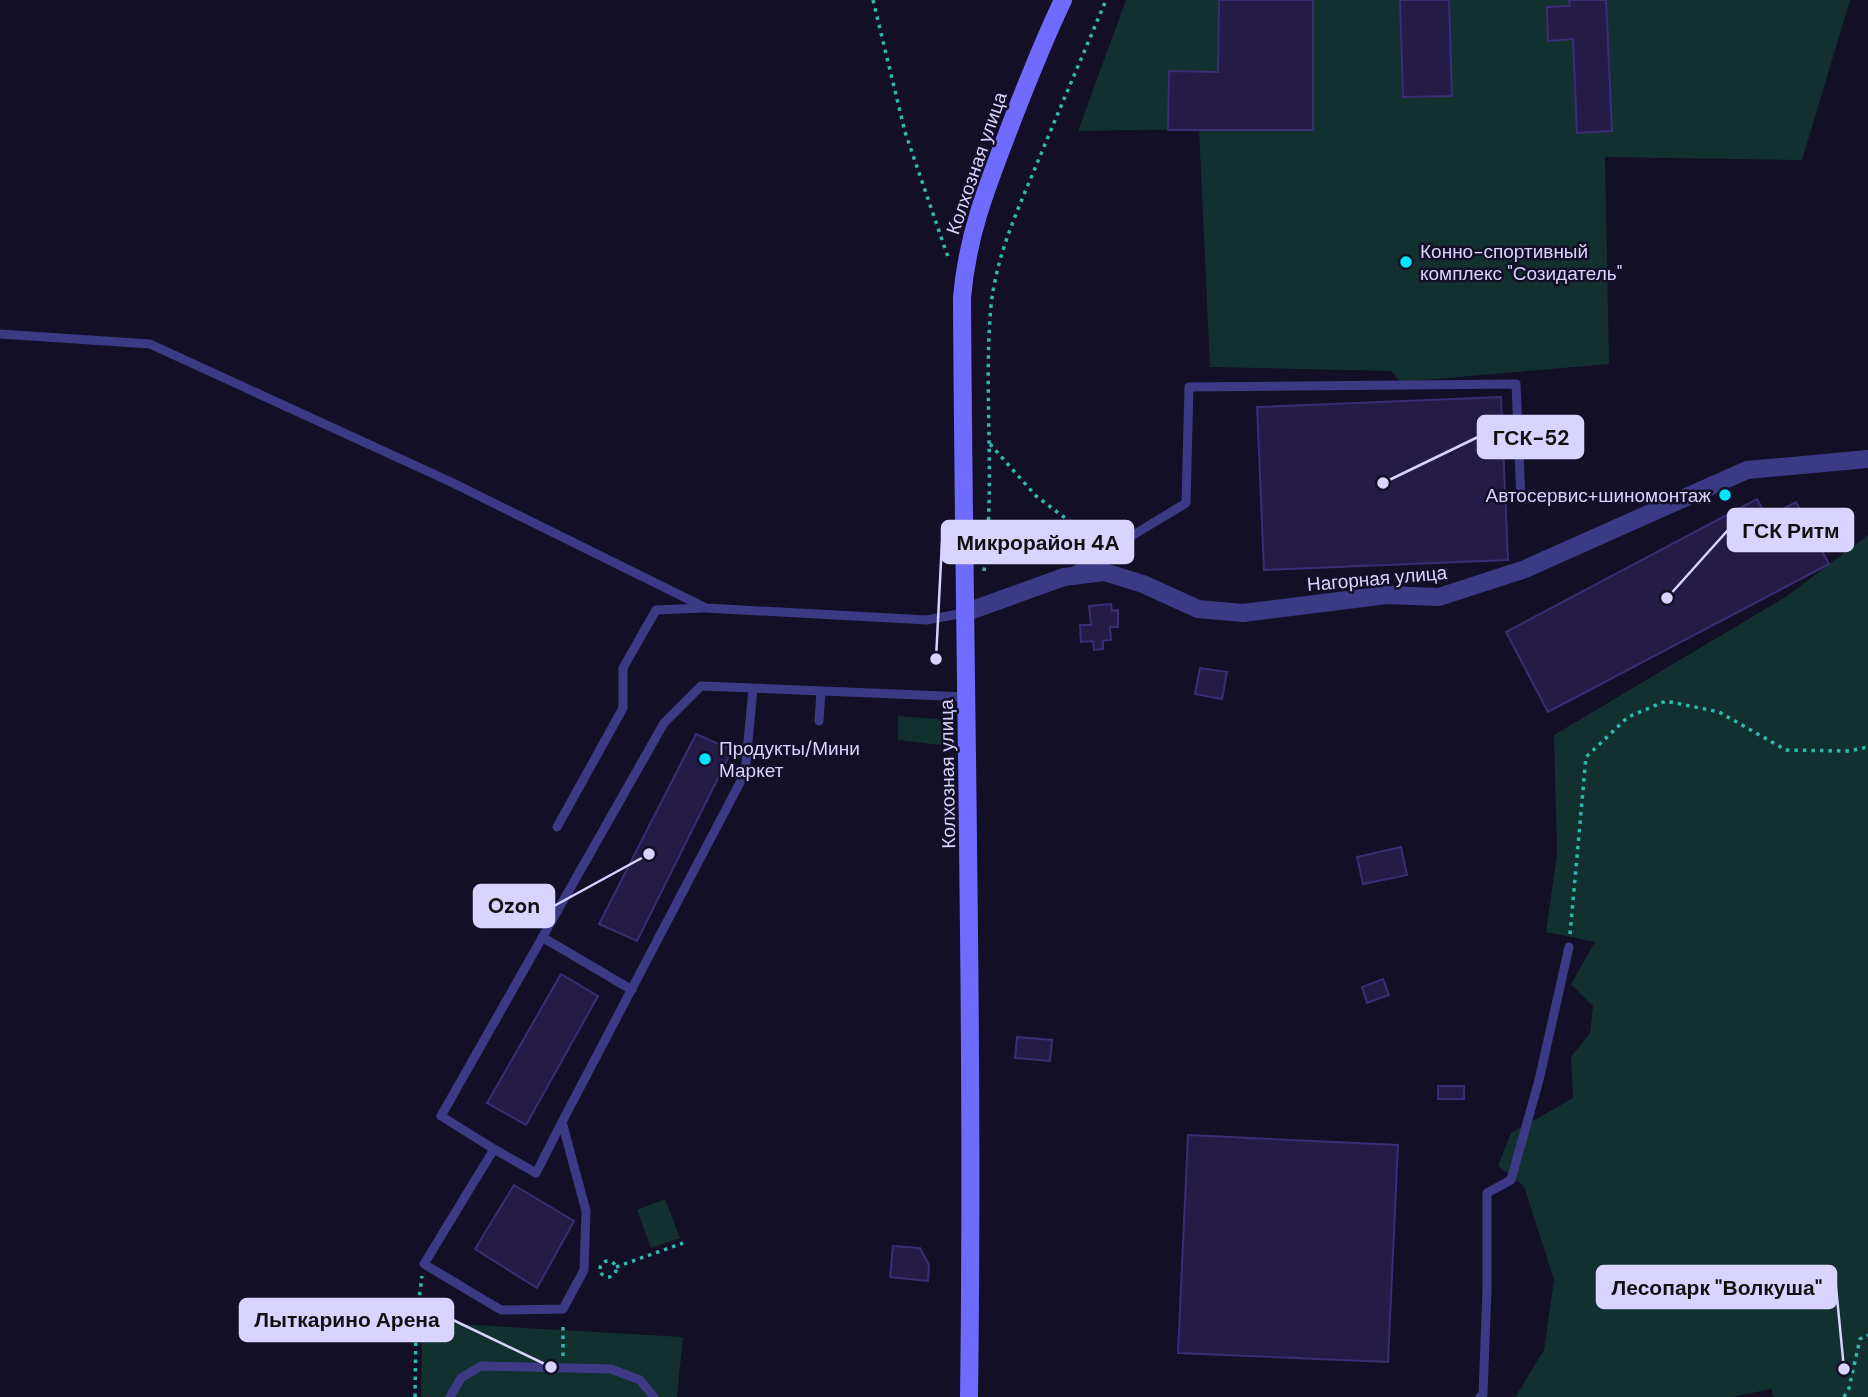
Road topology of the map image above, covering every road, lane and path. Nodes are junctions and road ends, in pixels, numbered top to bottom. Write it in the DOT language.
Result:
graph roads {
  1 [pos="873,0"];
  2 [pos="1063,0"];
  3 [pos="1107,0"];
  4 [pos="949,260"];
  5 [pos="0,334"];
  6 [pos="989,443"];
  7 [pos="1868,459"];
  8 [pos="1521,500"];
  9 [pos="1107,551"];
  10 [pos="1064,577"];
  11 [pos="983,578"];
  12 [pos="706,608"];
  13 [pos="964,613"];
  14 [pos="753,689"];
  15 [pos="821,691"];
  16 [pos="967,697"];
  17 [pos="819,721"];
  18 [pos="1868,747"];
  19 [pos="557,827"];
  20 [pos="542,937"];
  21 [pos="1569,947"];
  22 [pos="632,990"];
  23 [pos="562,1122"];
  24 [pos="494,1149"];
  25 [pos="683,1243"];
  26 [pos="424,1264"];
  27 [pos="617,1267"];
  28 [pos="563,1331"];
  29 [pos="1868,1335"];
  30 [pos="563,1368"];
  31 [pos="415,1397"];
  32 [pos="450,1397"];
  33 [pos="654,1397"];
  34 [pos="969,1397"];
  35 [pos="1480,1397"];
  36 [pos="1844,1397"];
  1 -- 4 [label="path"];
  2 -- 13 [label="street, Колхозная улица"];
  3 -- 6 [label="path"];
  5 -- 12 [label="lane"];
  6 -- 9 [label="path"];
  6 -- 11 [label="path"];
  7 -- 10 [label="street, Нагорная улица"];
  8 -- 9 [label="lane"];
  9 -- 10 [label="lane"];
  10 -- 13 [label="street, Нагорная улица"];
  12 -- 13 [label="lane"];
  12 -- 19 [label="lane"];
  13 -- 16 [label="street, Колхозная улица"];
  14 -- 15 [label="lane"];
  14 -- 20 [label="lane"];
  14 -- 22 [label="lane"];
  15 -- 16 [label="lane"];
  15 -- 17 [label="lane"];
  16 -- 34 [label="street, Колхозная улица"];
  18 -- 21 [label="path"];
  20 -- 22 [label="lane"];
  20 -- 24 [label="lane"];
  21 -- 35 [label="lane"];
  22 -- 23 [label="lane"];
  23 -- 24 [label="lane"];
  23 -- 26 [label="lane"];
  24 -- 26 [label="lane"];
  25 -- 27 [label="path"];
  26 -- 31 [label="path"];
  27 -- 27 [label="path"];
  28 -- 30 [label="path"];
  29 -- 36 [label="path"];
  30 -- 32 [label="lane"];
  30 -- 33 [label="lane"];
}
